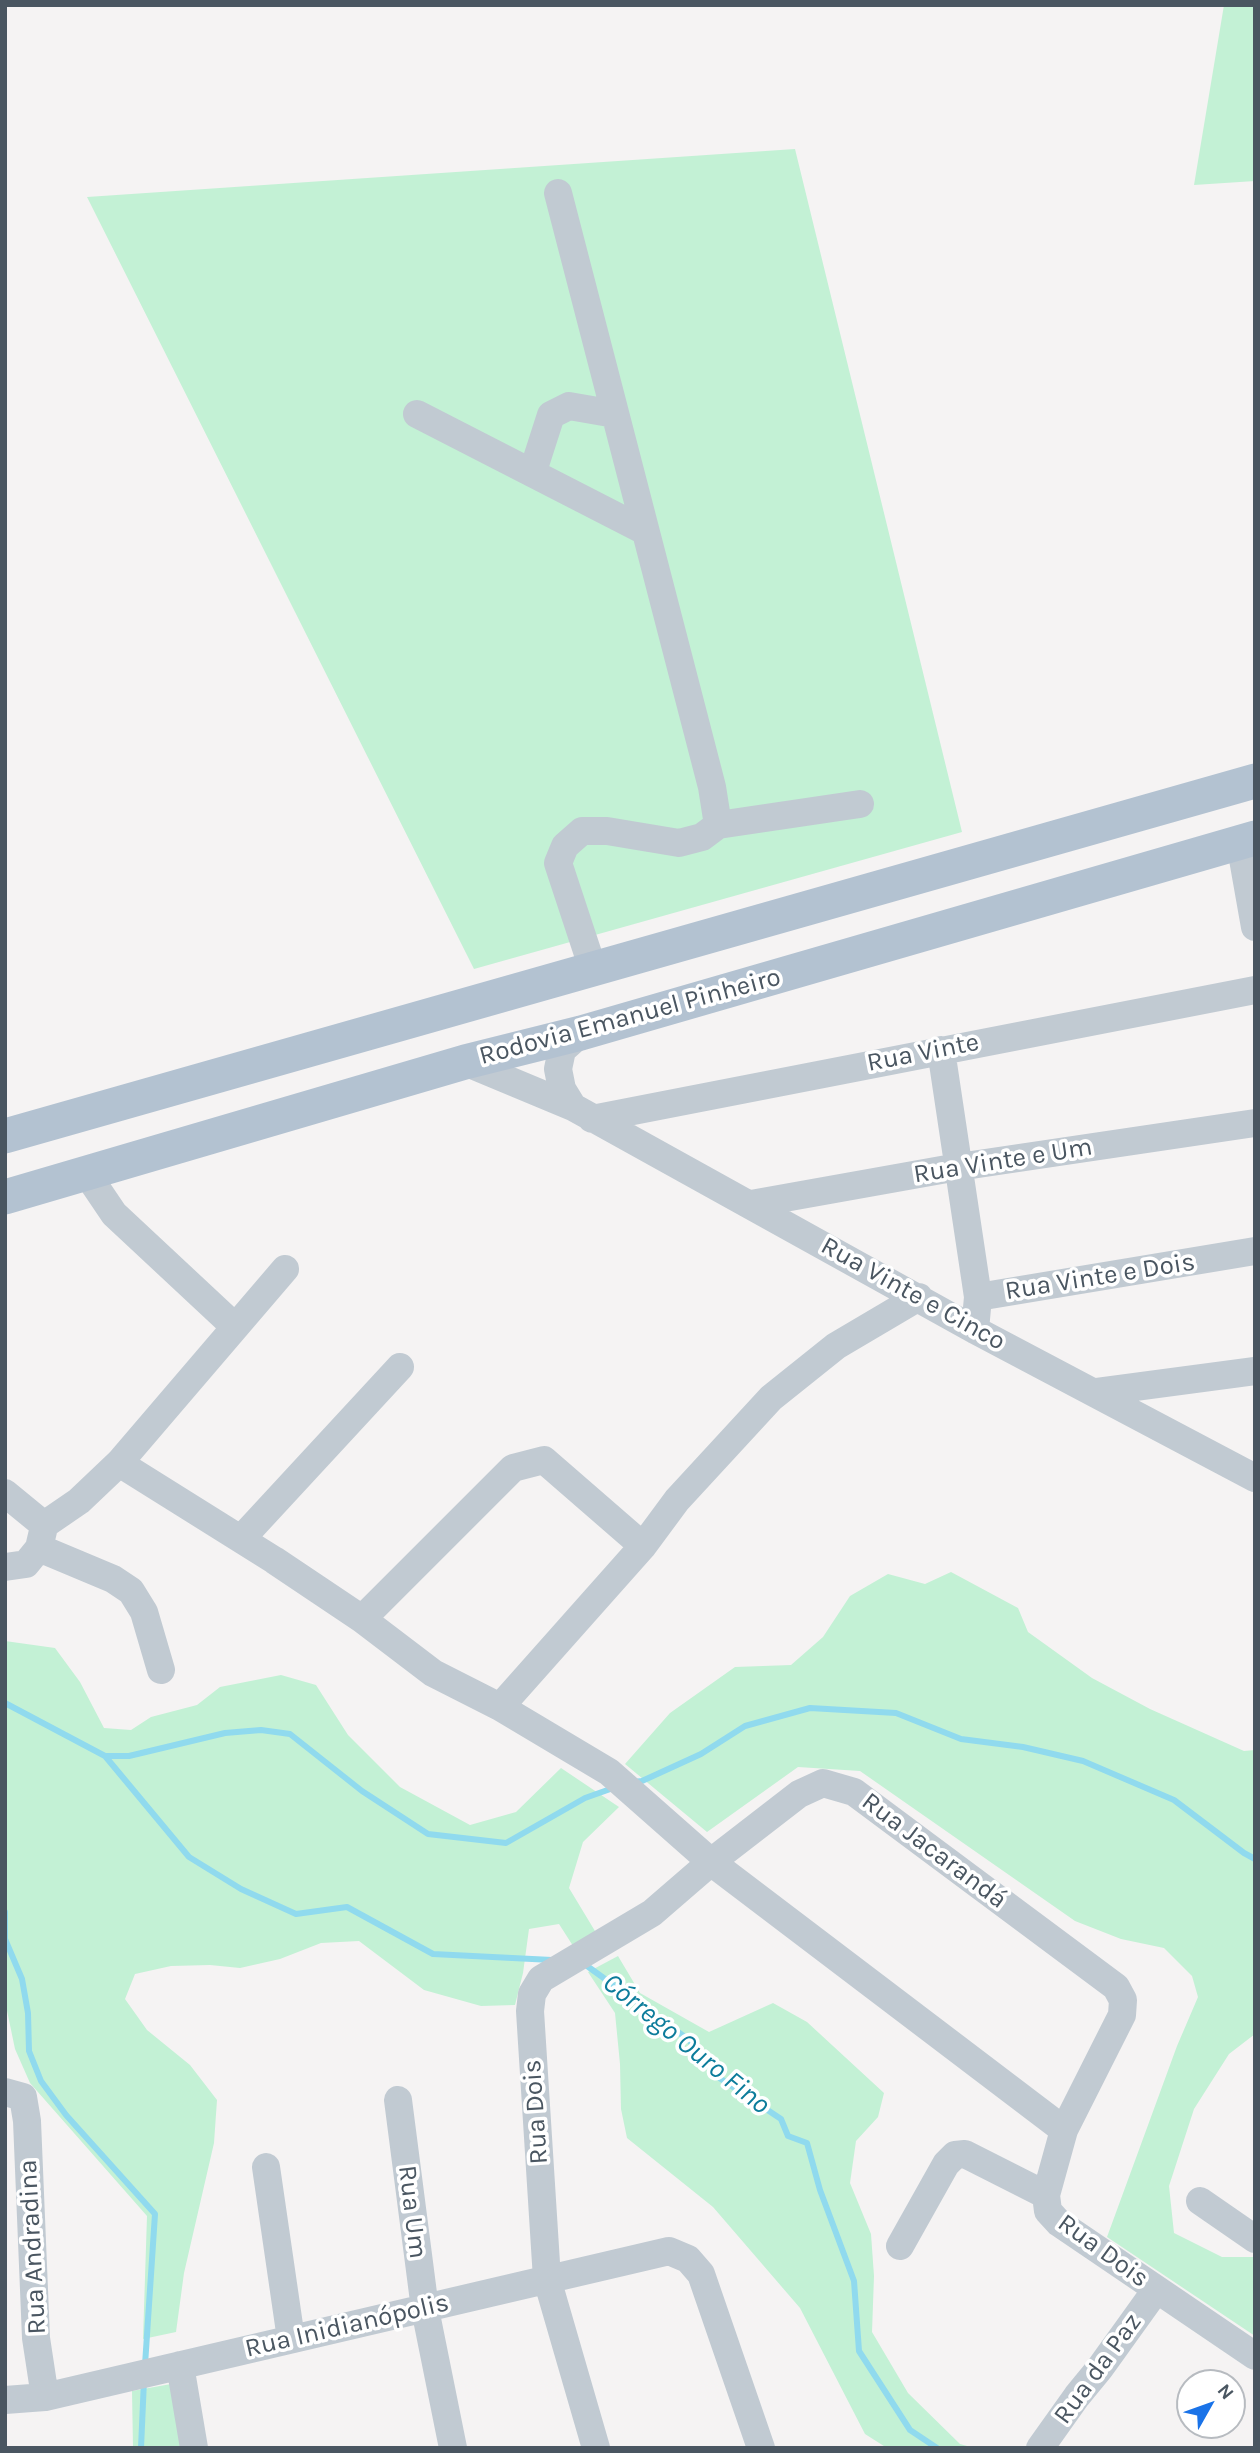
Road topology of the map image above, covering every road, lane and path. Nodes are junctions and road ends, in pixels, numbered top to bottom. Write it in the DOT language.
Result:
graph roads {
  1 [pos="558,193"];
  2 [pos="417,414"];
  3 [pos="615,414"];
  4 [pos="533,471"];
  5 [pos="645,531"];
  6 [pos="1255,781"];
  7 [pos="860,804"];
  8 [pos="718,825"];
  9 [pos="1248,840"];
  10 [pos="1255,927"];
  11 [pos="593,970"];
  12 [pos="1255,990"];
  13 [pos="582,1033"];
  14 [pos="941,1050"];
  15 [pos="465,1062"];
  16 [pos="582,1113"];
  17 [pos="1255,1123"];
  18 [pos="5,1136"];
  19 [pos="958,1167"];
  20 [pos="87,1174"];
  21 [pos="5,1197"];
  22 [pos="751,1204"];
  23 [pos="1255,1251"];
  24 [pos="285,1269"];
  25 [pos="919,1297"];
  26 [pos="978,1297"];
  27 [pos="234,1326"];
  28 [pos="975,1330"];
  29 [pos="400,1367"];
  30 [pos="1255,1371"];
  31 [pos="1097,1392"];
  32 [pos="119,1463"];
  33 [pos="1255,1478"];
  34 [pos="5,1493"];
  35 [pos="42,1536"];
  36 [pos="241,1539"];
  37 [pos="643,1546"];
  38 [pos="5,1567"];
  39 [pos="362,1619"];
  40 [pos="161,1670"];
  41 [pos="500,1707"];
  42 [pos="711,1862"];
  43 [pos="1116,1987"];
  44 [pos="14,2094"];
  45 [pos="398,2100"];
  46 [pos="1064,2130"];
  47 [pos="266,2167"];
  48 [pos="1045,2195"];
  49 [pos="1200,2201"];
  50 [pos="1255,2239"];
  51 [pos="900,2246"];
  52 [pos="547,2279"];
  53 [pos="1156,2290"];
  54 [pos="425,2309"];
  55 [pos="291,2339"];
  56 [pos="1255,2356"];
  57 [pos="156,2371"];
  58 [pos="46,2397"];
  59 [pos="5,2400"];
  60 [pos="194,2448"];
  61 [pos="453,2448"];
  62 [pos="596,2448"];
  63 [pos="761,2448"];
  64 [pos="1040,2448"];
  1 -- 3 [label="street"];
  2 -- 4 [label="street"];
  3 -- 4 [label="street"];
  3 -- 5 [label="street"];
  4 -- 5 [label="street"];
  5 -- 8 [label="street"];
  6 -- 11 [label="main road, Rodovia Emanuel Pinheiro"];
  7 -- 8 [label="street"];
  8 -- 11 [label="street"];
  9 -- 10 [label="street"];
  9 -- 13 [label="main road, Rodovia Emanuel Pinheiro"];
  11 -- 18 [label="main road, Rodovia Emanuel Pinheiro"];
  12 -- 14 [label="street, Rua Vinte"];
  13 -- 15 [label="main road, Rodovia Emanuel Pinheiro"];
  13 -- 16 [label="street"];
  14 -- 16 [label="street, Rua Vinte"];
  14 -- 19 [label="street"];
  15 -- 16 [label="street, Rua Vinte e Cinco"];
  15 -- 20 [label="main road, Rodovia Emanuel Pinheiro"];
  16 -- 22 [label="street, Rua Vinte e Cinco"];
  17 -- 19 [label="street, Rua Vinte e Um"];
  19 -- 22 [label="street, Rua Vinte e Um"];
  19 -- 26 [label="street"];
  20 -- 21 [label="main road, Rodovia Emanuel Pinheiro"];
  20 -- 27 [label="street"];
  22 -- 25 [label="street, Rua Vinte e Cinco"];
  23 -- 26 [label="street, Rua Vinte e Dois"];
  24 -- 27 [label="street"];
  25 -- 28 [label="street, Rua Vinte e Cinco"];
  25 -- 37 [label="street"];
  26 -- 28 [label="street, Rua Vinte e Dois"];
  27 -- 32 [label="street"];
  28 -- 31 [label="street, Rua Vinte e Cinco"];
  29 -- 36 [label="street"];
  30 -- 31 [label="street"];
  31 -- 33 [label="street, Rua Vinte e Cinco"];
  32 -- 35 [label="street"];
  32 -- 36 [label="street"];
  34 -- 35 [label="street"];
  35 -- 38 [label="street"];
  35 -- 40 [label="street"];
  36 -- 39 [label="street"];
  37 -- 39 [label="street"];
  37 -- 41 [label="street"];
  39 -- 41 [label="street"];
  41 -- 42 [label="street"];
  42 -- 43 [label="street, Rua Jacarandá"];
  42 -- 46 [label="street"];
  42 -- 52 [label="street, Rua Dois"];
  43 -- 46 [label="street, Rua Dois"];
  44 -- 58 [label="street, Rua Andradina"];
  45 -- 54 [label="street, Rua Um"];
  46 -- 48 [label="street, Rua Dois"];
  47 -- 55 [label="street"];
  48 -- 51 [label="street"];
  48 -- 53 [label="street, Rua Dois"];
  49 -- 50 [label="street"];
  52 -- 54 [label="street, Rua Inidianópolis"];
  52 -- 62 [label="street, Rua Dois"];
  52 -- 63 [label="street, Rua Inidianópolis"];
  53 -- 56 [label="street, Rua Dois"];
  53 -- 64 [label="street, Rua da Paz"];
  54 -- 55 [label="street, Rua Inidianópolis"];
  54 -- 61 [label="street, Rua Um"];
  55 -- 57 [label="street, Rua Inidianópolis"];
  57 -- 58 [label="street, Rua Inidianópolis"];
  57 -- 60 [label="street"];
  58 -- 59 [label="street, Rua Inidianópolis"];
}
